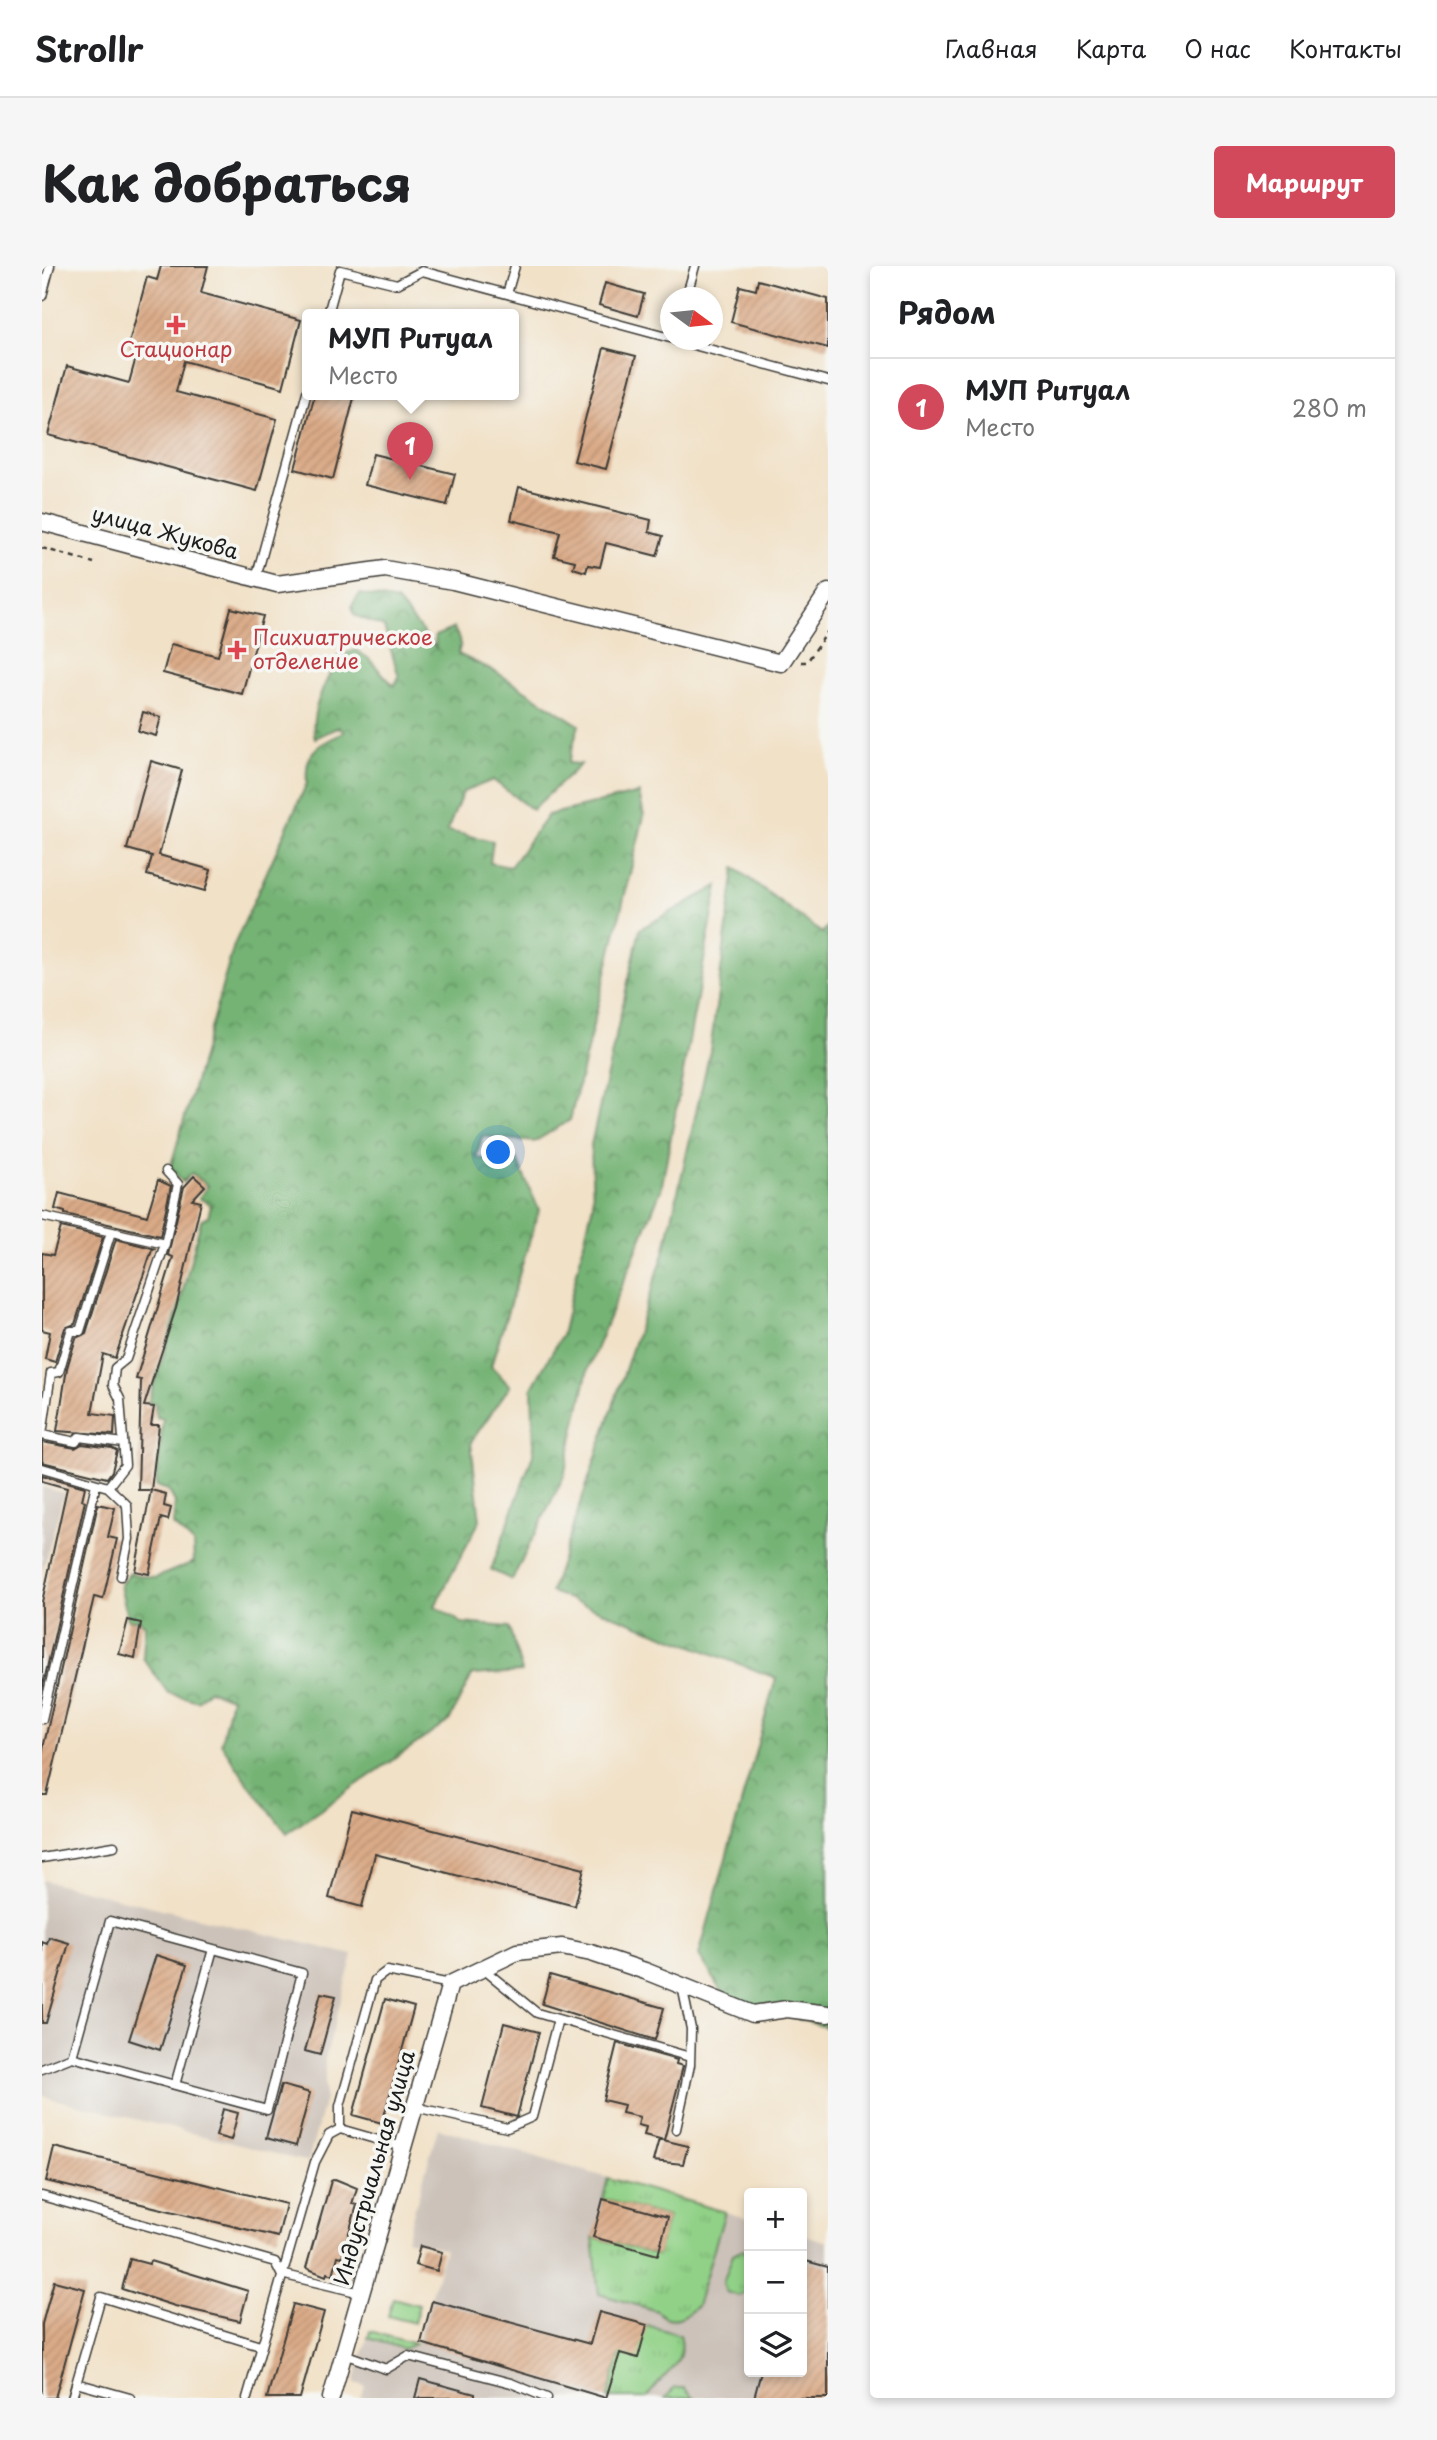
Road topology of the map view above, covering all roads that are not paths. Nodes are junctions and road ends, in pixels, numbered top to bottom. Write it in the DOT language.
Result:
graph roads {
  1 [pos="50,266"];
  2 [pos="515,266"];
  3 [pos="695,266"];
  4 [pos="689,287"];
  5 [pos="507,294"];
  6 [pos="42,296"];
  7 [pos="329,309"];
  8 [pos="660,335"];
  9 [pos="714,350"];
  10 [pos="828,381"];
  11 [pos="305,400"];
  12 [pos="42,522"];
  13 [pos="256,579"];
  14 [pos="828,592"];
  15 [pos="166,1171"];
  16 [pos="42,1216"];
  17 [pos="111,1232"];
  18 [pos="165,1244"];
  19 [pos="123,1443"];
  20 [pos="42,1468"];
  21 [pos="96,1484"];
  22 [pos="108,1487"];
  23 [pos="121,1576"];
  24 [pos="42,1719"];
  25 [pos="114,1846"];
  26 [pos="42,1858"];
  27 [pos="213,1949"];
  28 [pos="482,1968"];
  29 [pos="450,1984"];
  30 [pos="682,1986"];
  31 [pos="828,2014"];
  32 [pos="558,2020"];
  33 [pos="72,2057"];
  34 [pos="690,2057"];
  35 [pos="42,2069"];
  36 [pos="175,2085"];
  37 [pos="415,2107"];
  38 [pos="340,2129"];
  39 [pos="676,2129"];
  40 [pos="403,2147"];
  41 [pos="42,2196"];
  42 [pos="281,2274"];
  43 [pos="361,2293"];
  44 [pos="260,2346"];
  45 [pos="344,2354"];
  46 [pos="76,2383"];
  47 [pos="72,2398"];
  48 [pos="130,2398"];
  49 [pos="247,2398"];
  50 [pos="331,2398"];
  51 [pos="548,2398"];
  1 -- 6 [label="lane"];
  2 -- 5 [label="lane"];
  3 -- 4 [label="lane"];
  5 -- 7 [label="lane"];
  5 -- 8 [label="lane"];
  9 -- 10 [label="lane"];
  11 -- 13 [label="lane"];
  12 -- 13 [label="street, улица Жукова"];
  13 -- 14 [label="street, улица Жукова"];
  15 -- 18 [label="lane"];
  16 -- 17 [label="lane"];
  17 -- 18 [label="lane"];
  17 -- 19 [label="lane"];
  18 -- 19 [label="lane"];
  19 -- 22 [label="lane"];
  20 -- 21 [label="lane"];
  21 -- 22 [label="lane"];
  21 -- 24 [label="lane"];
  22 -- 23 [label="lane"];
  25 -- 26 [label="lane"];
  27 -- 33 [label="lane"];
  27 -- 36 [label="lane"];
  27 -- 36 [label="lane"];
  28 -- 29 [label="street"];
  28 -- 30 [label="street"];
  28 -- 32 [label="lane"];
  29 -- 37 [label="street, Индустриальная улица"];
  29 -- 38 [label="lane"];
  30 -- 31 [label="street"];
  30 -- 34 [label="lane"];
  32 -- 34 [label="lane"];
  32 -- 37 [label="lane"];
  33 -- 35 [label="lane"];
  33 -- 36 [label="lane"];
  34 -- 39 [label="lane"];
  37 -- 40 [label="street, Индустриальная улица"];
  38 -- 40 [label="lane"];
  38 -- 42 [label="lane"];
  40 -- 43 [label="street, Индустриальная улица"];
  41 -- 42 [label="lane"];
  42 -- 43 [label="lane"];
  42 -- 44 [label="lane"];
  43 -- 45 [label="street, Индустриальная улица"];
  44 -- 46 [label="lane"];
  44 -- 49 [label="lane"];
  45 -- 50 [label="street, Индустриальная улица"];
  45 -- 51 [label="lane"];
  46 -- 47 [label="lane"];
  46 -- 48 [label="lane"];
}
